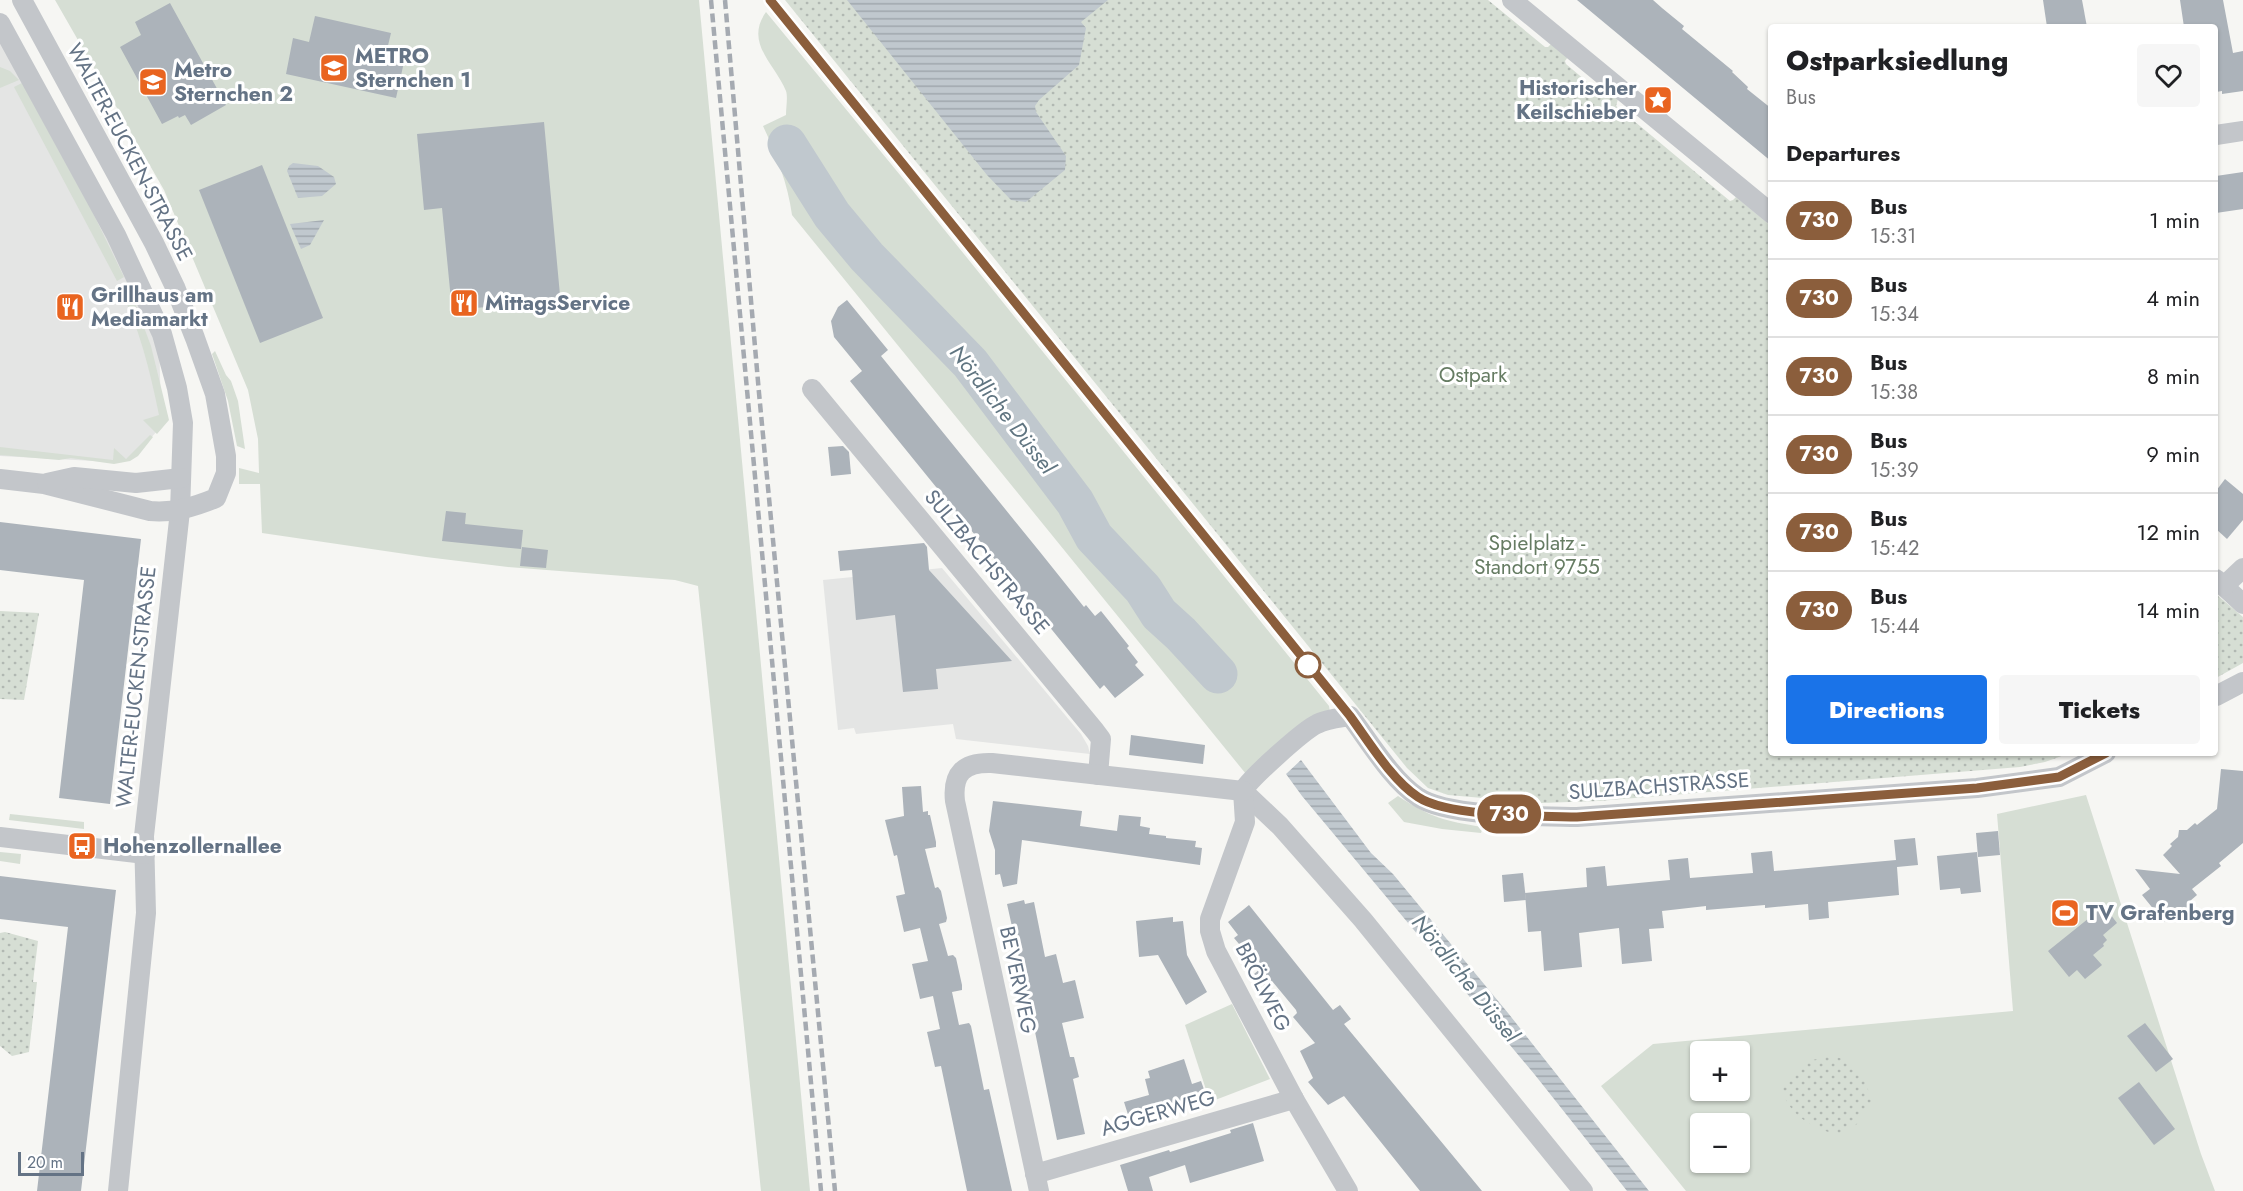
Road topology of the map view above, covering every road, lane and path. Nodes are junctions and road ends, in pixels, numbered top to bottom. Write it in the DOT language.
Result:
graph roads {
  1 [pos="22,0"];
  2 [pos="1512,0"];
  3 [pos="0,24"];
  4 [pos="2243,131"];
  5 [pos="2218,135"];
  6 [pos="1768,211"];
  7 [pos="812,389"];
  8 [pos="0,478"];
  9 [pos="181,478"];
  10 [pos="44,484"];
  11 [pos="180,511"];
  12 [pos="2243,568"];
  13 [pos="2220,582"];
  14 [pos="2243,604"];
  15 [pos="2243,682"];
  16 [pos="2218,695"];
  17 [pos="2100,756"];
  18 [pos="1098,775"];
  19 [pos="1243,791"];
  20 [pos="0,837"];
  21 [pos="145,854"];
  22 [pos="1294,1099"];
  23 [pos="1037,1182"];
  24 [pos="118,1191"];
  25 [pos="1348,1191"];
  26 [pos="1583,1191"];
  1 -- 11 [label="street, WALTER-EUCKEN-STRASSE"];
  2 -- 6 [label="street"];
  3 -- 9 [label="street, WALTER-EUCKEN-STRASSE"];
  4 -- 5 [label="street"];
  7 -- 18 [label="street, SULZBACHSTRASSE"];
  8 -- 10 [label="street"];
  9 -- 10 [label="street"];
  9 -- 11 [label="street, WALTER-EUCKEN-STRASSE"];
  10 -- 11 [label="street"];
  11 -- 21 [label="street, WALTER-EUCKEN-STRASSE"];
  12 -- 13 [label="street"];
  13 -- 14 [label="street"];
  15 -- 16 [label="street"];
  17 -- 19 [label="street, SULZBACHSTRASSE"];
  18 -- 19 [label="street"];
  18 -- 23 [label="street, BEVERWEG"];
  19 -- 22 [label="street, BRÖLWEG"];
  19 -- 26 [label="street"];
  20 -- 21 [label="street"];
  21 -- 24 [label="street, WALTER-EUCKEN-STRASSE"];
  22 -- 23 [label="street, AGGERWEG"];
  22 -- 25 [label="street, BRÖLWEG"];
}
